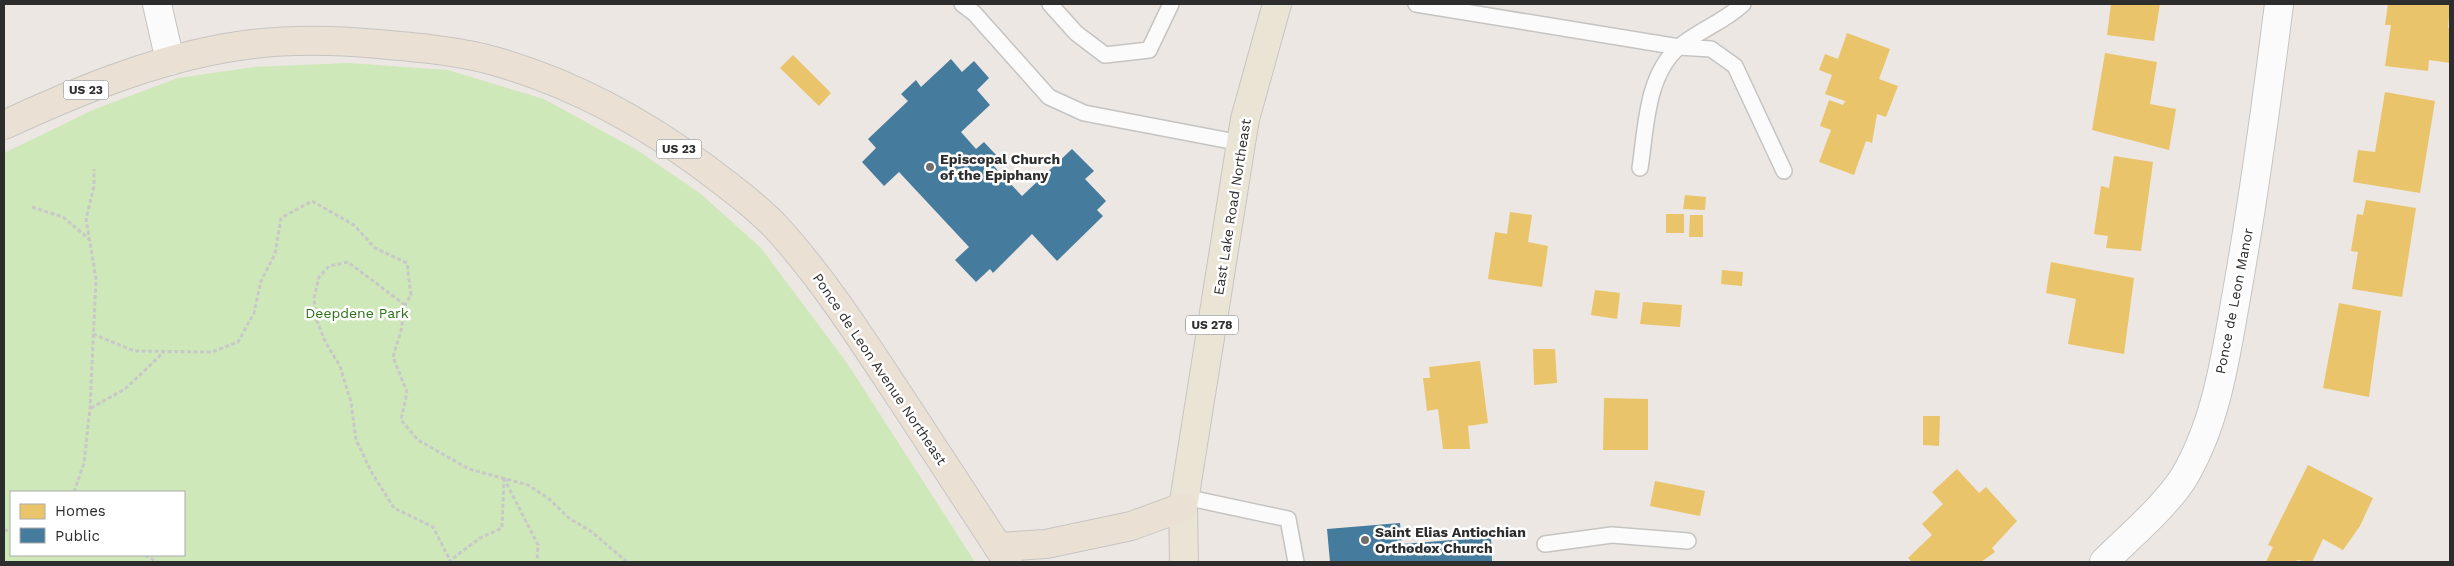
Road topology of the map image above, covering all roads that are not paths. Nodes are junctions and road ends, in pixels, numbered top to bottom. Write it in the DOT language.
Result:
graph roads {
  1 [pos="157,4"];
  2 [pos="962,4"];
  3 [pos="1050,4"];
  4 [pos="1171,4"];
  5 [pos="1277,4"];
  6 [pos="1416,4"];
  7 [pos="1742,4"];
  8 [pos="2279,4"];
  9 [pos="1679,47"];
  10 [pos="170,61"];
  11 [pos="4,125"];
  12 [pos="1241,143"];
  13 [pos="1640,168"];
  14 [pos="1784,171"];
  15 [pos="1184,502"];
  16 [pos="1688,541"];
  17 [pos="1545,544"];
  18 [pos="1003,554"];
  19 [pos="1184,562"];
  20 [pos="1296,562"];
  21 [pos="2104,562"];
  1 -- 10 [label="street"];
  2 -- 12 [label="lane"];
  3 -- 4 [label="lane"];
  5 -- 12 [label="main road, East Lake Road Northeast / US 278"];
  6 -- 9 [label="lane"];
  7 -- 9 [label="lane"];
  8 -- 21 [label="street, Ponce de Leon Manor"];
  9 -- 13 [label="lane"];
  9 -- 14 [label="lane"];
  10 -- 11 [label="highway, Ponce de Leon Avenue Northeast / US 23"];
  10 -- 18 [label="highway, Ponce de Leon Avenue Northeast / US 23"];
  12 -- 15 [label="main road, East Lake Road Northeast / US 278"];
  15 -- 18 [label="highway"];
  15 -- 19 [label="main road, East Lake Road Northeast / US 278"];
  15 -- 20 [label="lane"];
  16 -- 17 [label="lane"];
}
